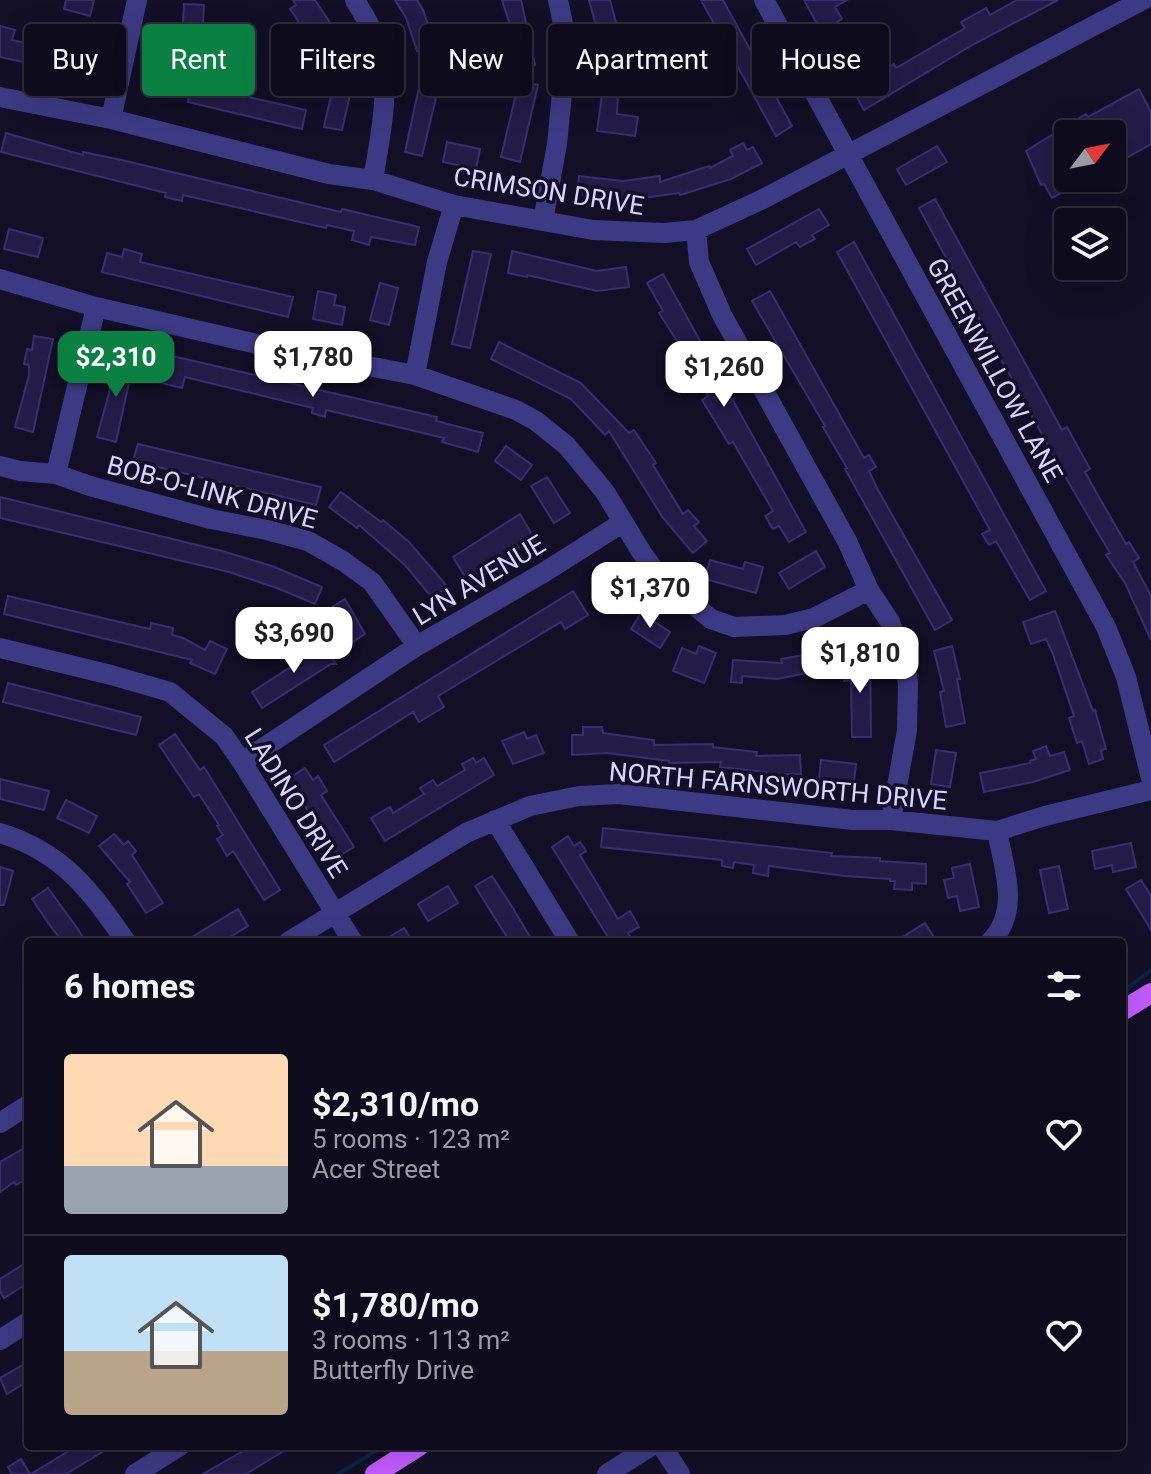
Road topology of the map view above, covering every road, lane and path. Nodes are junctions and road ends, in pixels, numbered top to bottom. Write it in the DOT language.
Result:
graph roads {
  1 [pos="137,0"];
  2 [pos="355,0"];
  3 [pos="558,0"];
  4 [pos="764,0"];
  5 [pos="1143,0"];
  6 [pos="0,97"];
  7 [pos="111,119"];
  8 [pos="847,155"];
  9 [pos="373,180"];
  10 [pos="454,205"];
  11 [pos="543,221"];
  12 [pos="696,230"];
  13 [pos="0,279"];
  14 [pos="96,307"];
  15 [pos="415,375"];
  16 [pos="0,466"];
  17 [pos="56,474"];
  18 [pos="622,523"];
  19 [pos="869,590"];
  20 [pos="417,646"];
  21 [pos="0,648"];
  22 [pos="242,762"];
  23 [pos="1151,778"];
  24 [pos="1151,790"];
  25 [pos="495,820"];
  26 [pos="891,820"];
  27 [pos="997,831"];
  28 [pos="0,833"];
  29 [pos="334,912"];
  30 [pos="123,938"];
  31 [pos="294,938"];
  32 [pos="350,938"];
  33 [pos="568,938"];
  34 [pos="993,938"];
  35 [pos="1151,993"];
  36 [pos="1126,1009"];
  37 [pos="24,1108"];
  38 [pos="0,1123"];
  39 [pos="24,1325"];
  40 [pos="0,1340"];
  41 [pos="174,1450"];
  42 [pos="413,1450"];
  43 [pos="645,1450"];
  44 [pos="665,1450"];
  45 [pos="135,1474"];
  46 [pos="375,1474"];
  47 [pos="607,1474"];
  48 [pos="680,1474"];
  1 -- 7 [label="street"];
  2 -- 9 [label="street"];
  3 -- 11 [label="street"];
  4 -- 8 [label="street, GREENWILLOW LANE"];
  5 -- 8 [label="street, CRIMSON DRIVE"];
  6 -- 7 [label="street, CRIMSON DRIVE"];
  7 -- 9 [label="street, CRIMSON DRIVE"];
  8 -- 12 [label="street, CRIMSON DRIVE"];
  8 -- 23 [label="street, GREENWILLOW LANE"];
  9 -- 10 [label="street, CRIMSON DRIVE"];
  10 -- 11 [label="street, CRIMSON DRIVE"];
  10 -- 15 [label="street"];
  11 -- 12 [label="street, CRIMSON DRIVE"];
  12 -- 19 [label="street"];
  13 -- 14 [label="street"];
  14 -- 15 [label="street"];
  14 -- 17 [label="street"];
  15 -- 18 [label="street"];
  16 -- 17 [label="street, BOB-O-LINK DRIVE"];
  17 -- 20 [label="street, BOB-O-LINK DRIVE"];
  18 -- 19 [label="street"];
  18 -- 20 [label="street, LYN AVENUE"];
  19 -- 26 [label="street"];
  20 -- 22 [label="street, LYN AVENUE"];
  21 -- 22 [label="street, LADINO DRIVE"];
  22 -- 29 [label="street, LADINO DRIVE"];
  24 -- 27 [label="street, NORTH FARNSWORTH DRIVE"];
  25 -- 26 [label="street, NORTH FARNSWORTH DRIVE"];
  25 -- 29 [label="street, NORTH FARNSWORTH DRIVE"];
  25 -- 33 [label="street"];
  26 -- 27 [label="street, NORTH FARNSWORTH DRIVE"];
  27 -- 34 [label="street"];
  28 -- 30 [label="street"];
  29 -- 31 [label="street, NORTH FARNSWORTH DRIVE"];
  29 -- 32 [label="street, LADINO DRIVE"];
  35 -- 36 [label="main road"];
  37 -- 38 [label="street"];
  39 -- 40 [label="street"];
  41 -- 45 [label="street"];
  42 -- 46 [label="main road"];
  43 -- 47 [label="street"];
  44 -- 48 [label="street"];
}
